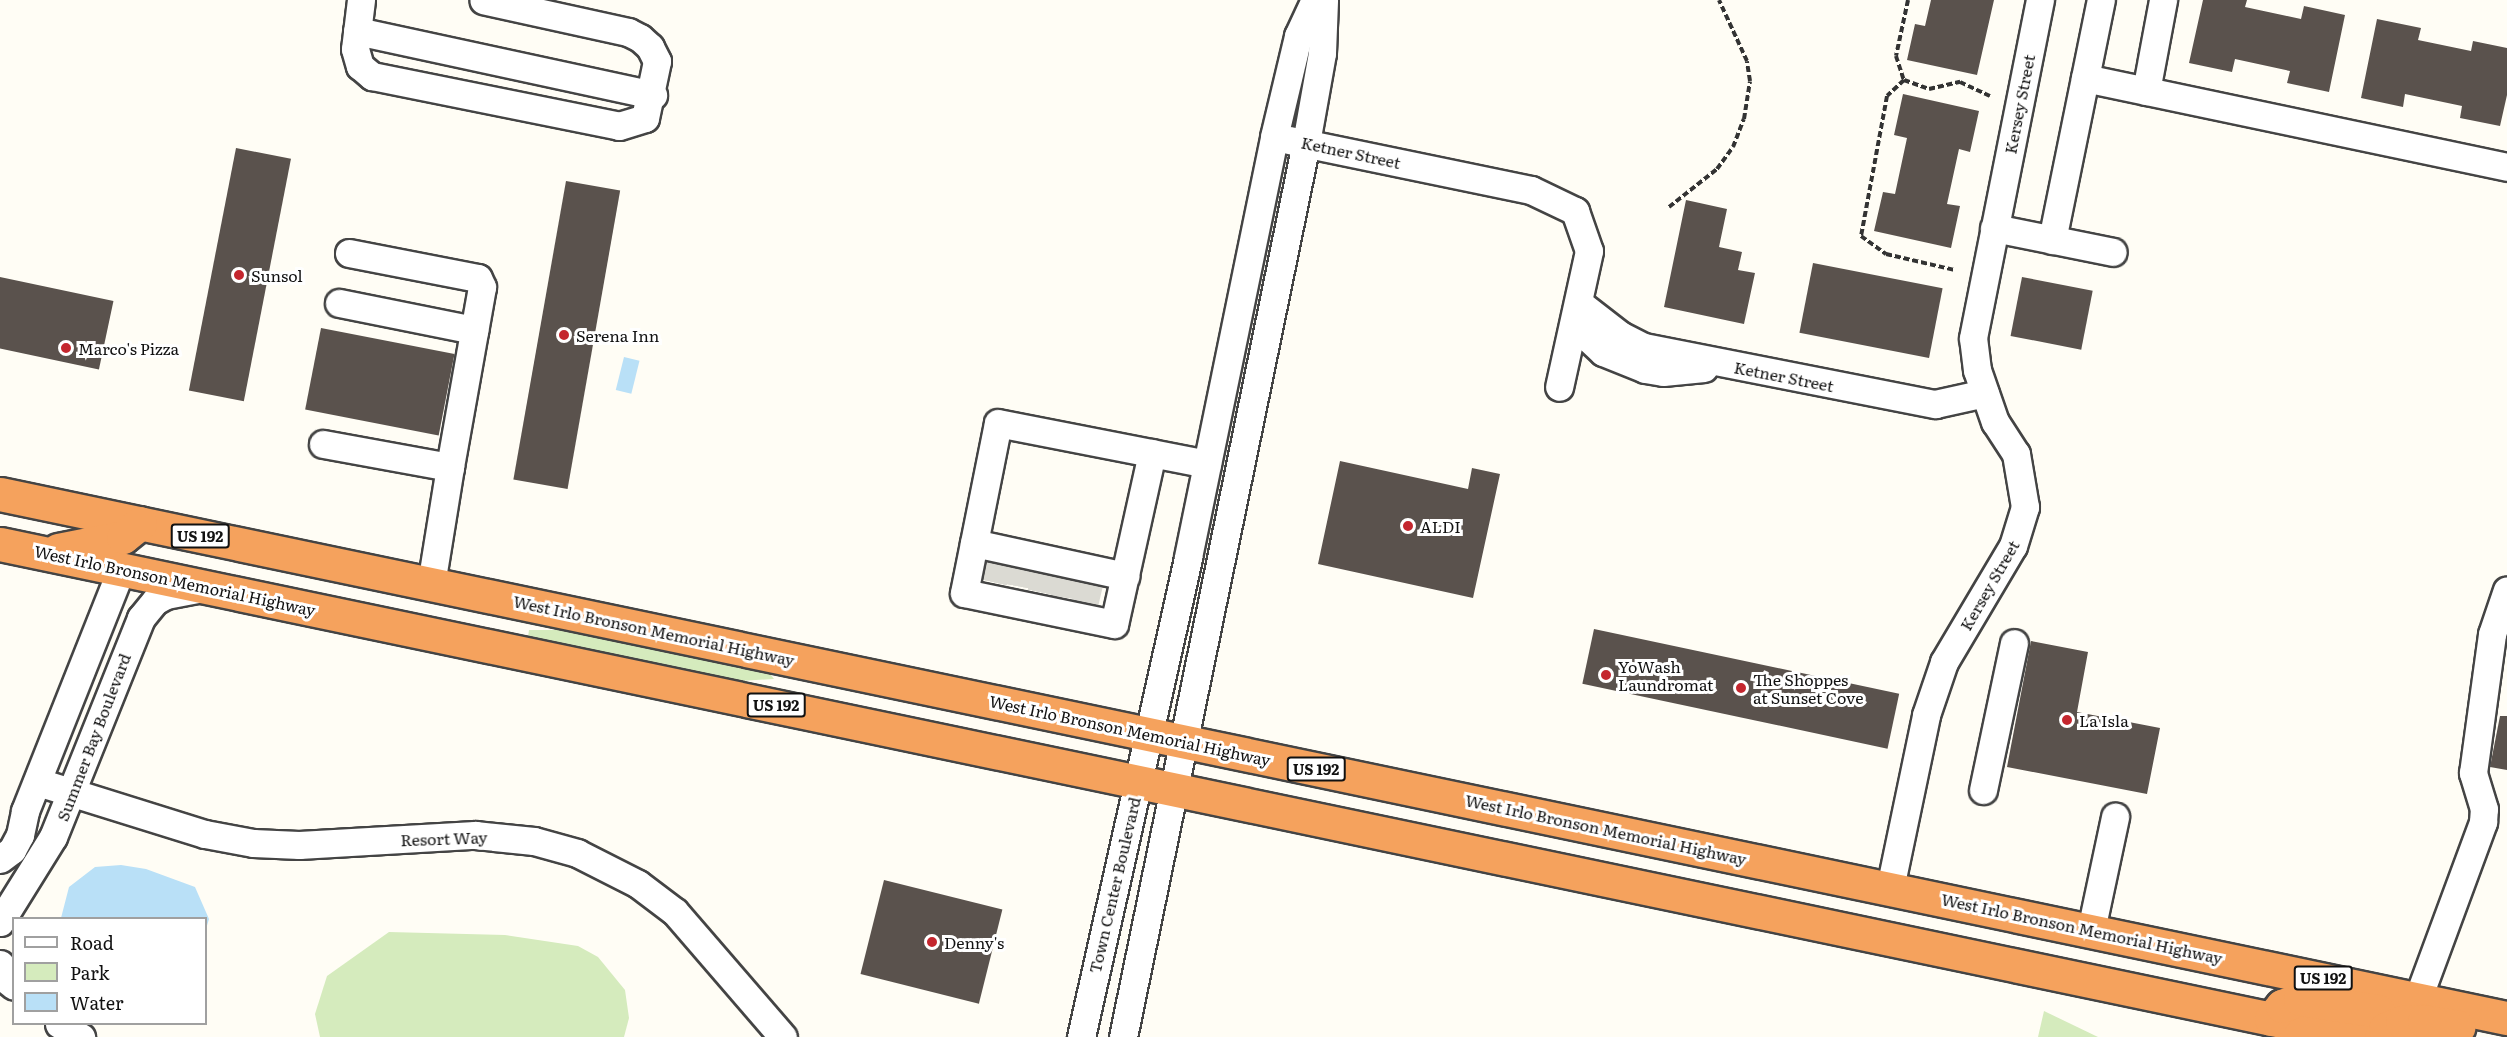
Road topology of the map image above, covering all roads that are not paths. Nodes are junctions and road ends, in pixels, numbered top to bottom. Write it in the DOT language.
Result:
graph roads {
  1 [pos="361,0"];
  2 [pos="483,0"];
  3 [pos="1316,0"];
  4 [pos="1324,0"];
  5 [pos="2040,0"];
  6 [pos="2101,0"];
  7 [pos="2163,0"];
  8 [pos="357,31"];
  9 [pos="2085,78"];
  10 [pos="2146,91"];
  11 [pos="652,96"];
  12 [pos="1274,137"];
  13 [pos="1306,143"];
  14 [pos="2507,167"];
  15 [pos="1994,228"];
  16 [pos="2052,240"];
  17 [pos="2113,252"];
  18 [pos="349,253"];
  19 [pos="339,303"];
  20 [pos="1580,304"];
  21 [pos="474,330"];
  22 [pos="1559,387"];
  23 [pos="1221,391"];
  24 [pos="1985,393"];
  25 [pos="1252,398"];
  26 [pos="323,444"];
  27 [pos="1152,453"];
  28 [pos="1207,464"];
  29 [pos="450,467"];
  30 [pos="0,494"];
  31 [pos="140,523"];
  32 [pos="974,543"];
  33 [pos="0,544"];
  34 [pos="260,549"];
  35 [pos="42,553"];
  36 [pos="1188,557"];
  37 [pos="1218,564"];
  38 [pos="121,570"];
  39 [pos="1125,576"];
  40 [pos="1042,582"];
  41 [pos="431,584"];
  42 [pos="210,588"];
  43 [pos="2507,590"];
  44 [pos="2014,643"];
  45 [pos="1149,734"];
  46 [pos="1181,740"];
  47 [pos="1139,780"];
  48 [pos="38,782"];
  49 [pos="1172,788"];
  50 [pos="1983,790"];
  51 [pos="72,793"];
  52 [pos="2496,811"];
  53 [pos="2115,817"];
  54 [pos="0,858"];
  55 [pos="1890,888"];
  56 [pos="1792,918"];
  57 [pos="0,922"];
  58 [pos="2091,930"];
  59 [pos="0,962"];
  60 [pos="12,984"];
  61 [pos="2418,998"];
  62 [pos="2507,1018"];
  63 [pos="2271,1019"];
  64 [pos="62,1025"];
  65 [pos="1082,1032"];
  66 [pos="2507,1035"];
  67 [pos="81,1037"];
  68 [pos="783,1037"];
  69 [pos="1123,1037"];
  70 [pos="2358,1037"];
  71 [pos="2381,1037"];
  1 -- 8 [label="street"];
  2 -- 11 [label="street"];
  3 -- 12 [label="street, Town Center Boulevard"];
  4 -- 13 [label="street"];
  5 -- 15 [label="street, Kersey Street"];
  6 -- 9 [label="street"];
  7 -- 10 [label="street"];
  8 -- 11 [label="street"];
  8 -- 11 [label="street"];
  9 -- 10 [label="street"];
  9 -- 16 [label="street"];
  10 -- 14 [label="street"];
  12 -- 13 [label="street, Ketner Street"];
  12 -- 23 [label="street, Town Center Boulevard"];
  13 -- 20 [label="street, Ketner Street"];
  13 -- 25 [label="street"];
  15 -- 16 [label="street"];
  15 -- 24 [label="street, Kersey Street"];
  16 -- 17 [label="street"];
  18 -- 21 [label="street"];
  19 -- 21 [label="street"];
  20 -- 22 [label="street, Ketner Street"];
  20 -- 24 [label="street, Ketner Street"];
  21 -- 29 [label="street"];
  23 -- 25 [label="street"];
  23 -- 28 [label="street, Town Center Boulevard"];
  24 -- 55 [label="street, Kersey Street"];
  25 -- 37 [label="street"];
  26 -- 29 [label="street"];
  27 -- 28 [label="street"];
  27 -- 32 [label="street"];
  27 -- 39 [label="street"];
  28 -- 36 [label="street, Town Center Boulevard"];
  29 -- 41 [label="street"];
  30 -- 31 [label="highway, West Irlo Bronson Memorial Highway / US 192"];
  31 -- 34 [label="highway, West Irlo Bronson Memorial Highway / US 192"];
  31 -- 35 [label="highway"];
  32 -- 40 [label="street"];
  32 -- 40 [label="street"];
  33 -- 35 [label="highway, West Irlo Bronson Memorial Highway / US 192"];
  34 -- 38 [label="highway"];
  34 -- 41 [label="highway, West Irlo Bronson Memorial Highway / US 192"];
  35 -- 38 [label="highway, West Irlo Bronson Memorial Highway / US 192"];
  36 -- 37 [label="street"];
  36 -- 45 [label="street, Town Center Boulevard"];
  37 -- 46 [label="street"];
  38 -- 42 [label="highway, West Irlo Bronson Memorial Highway / US 192"];
  38 -- 48 [label="street, Summer Bay Boulevard"];
  39 -- 40 [label="street"];
  39 -- 40 [label="street"];
  41 -- 45 [label="highway, West Irlo Bronson Memorial Highway / US 192"];
  42 -- 47 [label="highway, West Irlo Bronson Memorial Highway / US 192"];
  42 -- 51 [label="street, Summer Bay Boulevard"];
  43 -- 52 [label="street"];
  44 -- 50 [label="street"];
  45 -- 46 [label="highway, West Irlo Bronson Memorial Highway / US 192"];
  45 -- 47 [label="street, Town Center Boulevard"];
  46 -- 49 [label="street"];
  46 -- 55 [label="highway, West Irlo Bronson Memorial Highway / US 192"];
  47 -- 49 [label="highway, West Irlo Bronson Memorial Highway / US 192"];
  47 -- 65 [label="street, Town Center Boulevard"];
  48 -- 51 [label="street, Resort Way"];
  48 -- 54 [label="street, Summer Bay Boulevard"];
  49 -- 56 [label="highway, West Irlo Bronson Memorial Highway / US 192"];
  49 -- 69 [label="street"];
  51 -- 57 [label="street, Summer Bay Boulevard"];
  51 -- 68 [label="street, Resort Way"];
  52 -- 61 [label="street"];
  53 -- 58 [label="street"];
  55 -- 56 [label="highway"];
  55 -- 58 [label="highway, West Irlo Bronson Memorial Highway / US 192"];
  56 -- 63 [label="highway, West Irlo Bronson Memorial Highway / US 192"];
  58 -- 61 [label="highway, West Irlo Bronson Memorial Highway / US 192"];
  59 -- 60 [label="street"];
  61 -- 62 [label="highway, West Irlo Bronson Memorial Highway / US 192"];
  61 -- 63 [label="highway"];
  63 -- 70 [label="highway, West Irlo Bronson Memorial Highway / US 192"];
  64 -- 67 [label="street"];
  65 -- 69 [label="street"];
  66 -- 71 [label="highway"];
}
